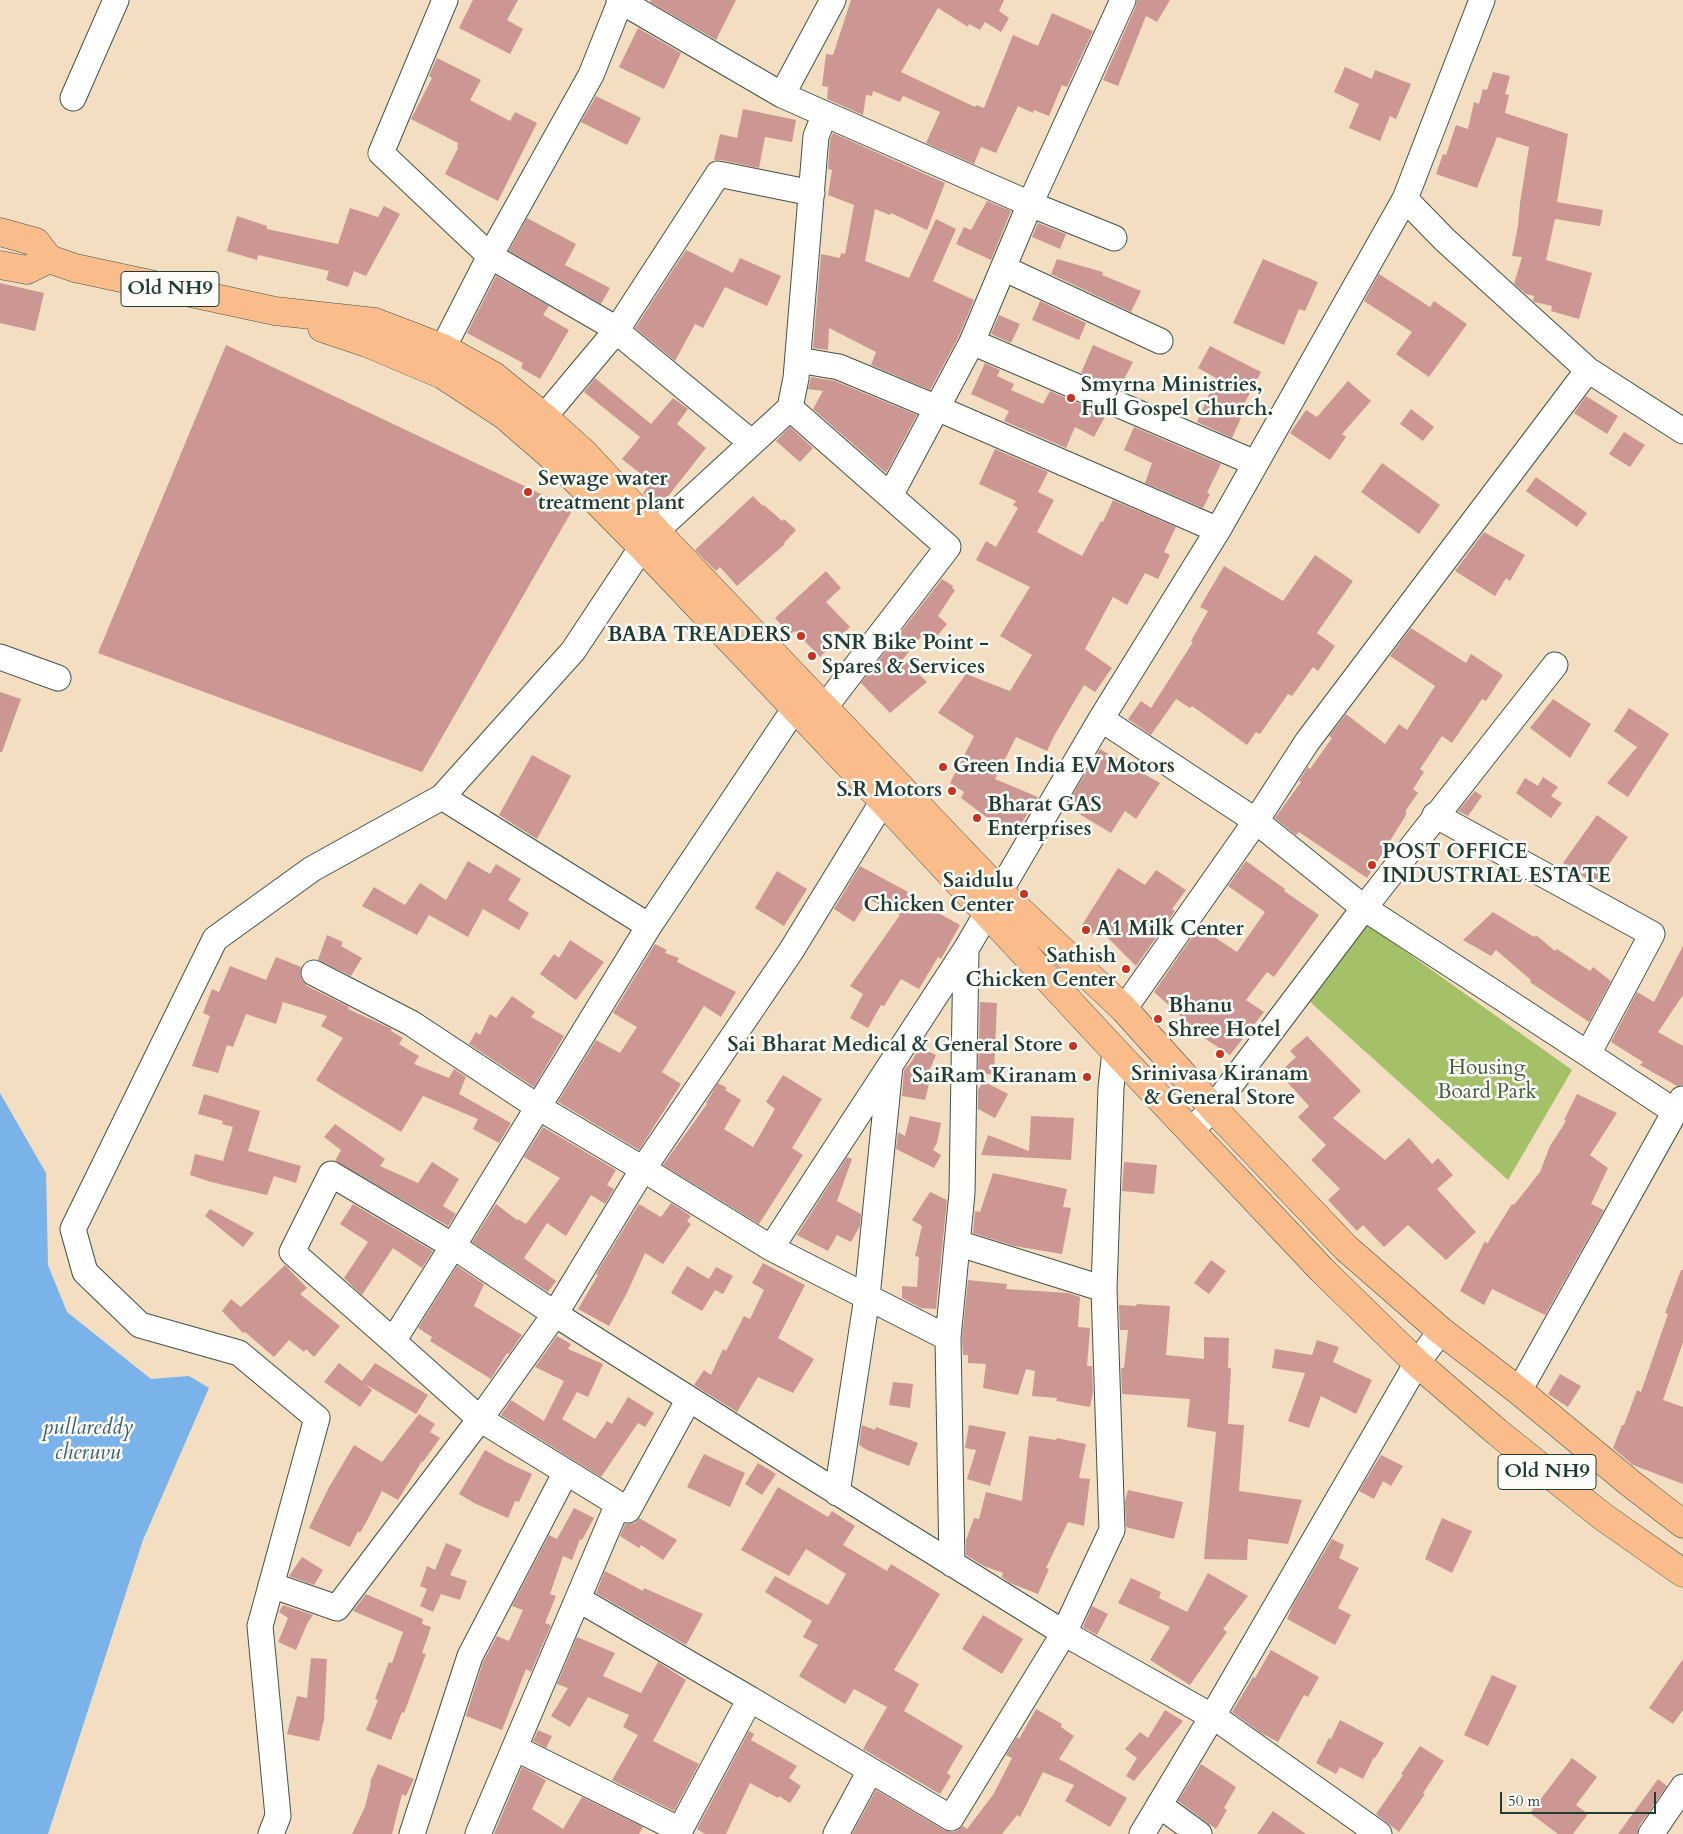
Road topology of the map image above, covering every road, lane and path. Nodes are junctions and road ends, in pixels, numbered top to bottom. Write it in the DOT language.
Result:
graph roads {
  1 [pos="116,0"];
  2 [pos="445,0"];
  3 [pos="620,0"];
  4 [pos="833,0"];
  5 [pos="1123,0"];
  6 [pos="1482,0"];
  7 [pos="782,94"];
  8 [pos="73,98"];
  9 [pos="825,114"];
  10 [pos="812,193"];
  11 [pos="1405,199"];
  12 [pos="1030,204"];
  13 [pos="0,232"];
  14 [pos="1114,238"];
  15 [pos="490,256"];
  16 [pos="49,259"];
  17 [pos="0,264"];
  18 [pos="1003,268"];
  19 [pos="269,310"];
  20 [pos="616,331"];
  21 [pos="1160,341"];
  22 [pos="972,342"];
  23 [pos="443,348"];
  24 [pos="798,360"];
  25 [pos="1588,370"];
  26 [pos="790,408"];
  27 [pos="937,408"];
  28 [pos="544,417"];
  29 [pos="1683,431"];
  30 [pos="752,443"];
  31 [pos="1255,463"];
  32 [pos="890,496"];
  33 [pos="1218,530"];
  34 [pos="649,539"];
  35 [pos="0,657"];
  36 [pos="1555,665"];
  37 [pos="58,678"];
  38 [pos="795,708"];
  39 [pos="824,708"];
  40 [pos="1101,719"];
  41 [pos="442,797"];
  42 [pos="883,801"];
  43 [pos="1435,815"];
  44 [pos="1256,821"];
  45 [pos="994,902"];
  46 [pos="1364,908"];
  47 [pos="648,926"];
  48 [pos="966,949"];
  49 [pos="314,973"];
  50 [pos="1124,1008"];
  51 [pos="1115,1051"];
  52 [pos="1588,1054"];
  53 [pos="890,1066"];
  54 [pos="1679,1104"];
  55 [pos="538,1107"];
  56 [pos="1213,1108"];
  57 [pos="1191,1131"];
  58 [pos="643,1169"];
  59 [pos="957,1243"];
  60 [pos="453,1246"];
  61 [pos="771,1248"];
  62 [pos="1104,1289"];
  63 [pos="867,1297"];
  64 [pos="555,1314"];
  65 [pos="1441,1331"];
  66 [pos="948,1338"];
  67 [pos="393,1341"];
  68 [pos="1417,1363"];
  69 [pos="1519,1391"];
  70 [pos="689,1399"];
  71 [pos="480,1419"];
  72 [pos="566,1472"];
  73 [pos="837,1493"];
  74 [pos="618,1504"];
  75 [pos="1683,1524"];
  76 [pos="952,1564"];
  77 [pos="1683,1573"];
  78 [pos="271,1584"];
  79 [pos="578,1599"];
  80 [pos="1064,1633"];
  81 [pos="750,1699"];
  82 [pos="1212,1717"];
  83 [pos="514,1748"];
  84 [pos="870,1771"];
  85 [pos="1683,1788"];
  86 [pos="1159,1805"];
  87 [pos="946,1826"];
  88 [pos="679,1832"];
  89 [pos="271,1834"];
  90 [pos="412,1834"];
  91 [pos="478,1834"];
  92 [pos="836,1834"];
  93 [pos="1142,1834"];
  94 [pos="1199,1834"];
  95 [pos="1379,1834"];
  96 [pos="1651,1834"];
  1 -- 8 [label="street"];
  2 -- 15 [label="street"];
  3 -- 7 [label="street"];
  3 -- 15 [label="street"];
  4 -- 7 [label="street"];
  5 -- 12 [label="street"];
  6 -- 11 [label="street"];
  7 -- 9 [label="street"];
  9 -- 10 [label="street"];
  9 -- 12 [label="street"];
  10 -- 20 [label="street"];
  10 -- 24 [label="street"];
  11 -- 25 [label="street"];
  11 -- 31 [label="street"];
  12 -- 14 [label="street"];
  12 -- 18 [label="street"];
  13 -- 16 [label="main road, Old NH9"];
  15 -- 20 [label="street"];
  15 -- 23 [label="street"];
  16 -- 17 [label="main road"];
  16 -- 19 [label="main road, Old NH9"];
  18 -- 21 [label="street"];
  18 -- 22 [label="street"];
  19 -- 23 [label="main road, Old NH9"];
  19 -- 34 [label="main road, Old NH9"];
  20 -- 28 [label="street"];
  20 -- 30 [label="street"];
  22 -- 27 [label="street"];
  22 -- 31 [label="street"];
  23 -- 28 [label="main road, Old NH9"];
  24 -- 26 [label="street"];
  24 -- 27 [label="street"];
  25 -- 29 [label="street"];
  25 -- 44 [label="street"];
  26 -- 30 [label="street"];
  26 -- 32 [label="street"];
  27 -- 32 [label="street"];
  27 -- 33 [label="street"];
  28 -- 34 [label="main road, Old NH9"];
  30 -- 34 [label="street"];
  31 -- 33 [label="street"];
  32 -- 39 [label="street"];
  33 -- 40 [label="street"];
  34 -- 38 [label="main road, Old NH9"];
  34 -- 39 [label="main road, Old NH9"];
  34 -- 41 [label="street"];
  35 -- 37 [label="street"];
  36 -- 43 [label="street"];
  38 -- 42 [label="main road, Old NH9"];
  38 -- 47 [label="street"];
  39 -- 45 [label="main road, Old NH9"];
  40 -- 44 [label="street"];
  40 -- 45 [label="street"];
  41 -- 47 [label="street"];
  41 -- 78 [label="street"];
  42 -- 45 [label="main road, Old NH9"];
  42 -- 58 [label="street"];
  43 -- 46 [label="street"];
  43 -- 52 [label="street"];
  44 -- 46 [label="street"];
  44 -- 50 [label="street"];
  45 -- 48 [label="street"];
  45 -- 50 [label="main road, Old NH9"];
  45 -- 51 [label="main road, Old NH9"];
  46 -- 52 [label="street"];
  46 -- 56 [label="street"];
  47 -- 55 [label="street"];
  48 -- 53 [label="street"];
  48 -- 59 [label="street"];
  49 -- 55 [label="street"];
  50 -- 56 [label="main road, Old NH9"];
  51 -- 57 [label="main road, Old NH9"];
  51 -- 62 [label="street"];
  52 -- 54 [label="street"];
  53 -- 61 [label="street"];
  53 -- 63 [label="street"];
  54 -- 69 [label="street"];
  55 -- 58 [label="street"];
  55 -- 60 [label="street"];
  56 -- 57 [label="street"];
  56 -- 65 [label="main road, Old NH9"];
  57 -- 68 [label="main road, Old NH9"];
  58 -- 61 [label="street"];
  58 -- 64 [label="street"];
  59 -- 62 [label="street"];
  59 -- 66 [label="street"];
  60 -- 64 [label="street"];
  60 -- 67 [label="street"];
  60 -- 67 [label="street"];
  61 -- 63 [label="street"];
  62 -- 80 [label="street"];
  63 -- 66 [label="street"];
  63 -- 73 [label="street"];
  64 -- 70 [label="street"];
  64 -- 71 [label="street"];
  65 -- 68 [label="street"];
  65 -- 69 [label="main road, Old NH9"];
  66 -- 76 [label="street"];
  67 -- 71 [label="street"];
  68 -- 77 [label="main road, Old NH9"];
  68 -- 82 [label="street"];
  69 -- 75 [label="main road, Old NH9"];
  70 -- 73 [label="street"];
  70 -- 74 [label="street"];
  71 -- 72 [label="street"];
  71 -- 78 [label="street"];
  72 -- 74 [label="street"];
  72 -- 90 [label="street"];
  73 -- 76 [label="street"];
  74 -- 79 [label="street"];
  76 -- 80 [label="street"];
  78 -- 89 [label="street"];
  79 -- 81 [label="street"];
  79 -- 83 [label="street"];
  80 -- 82 [label="street"];
  80 -- 87 [label="street"];
  81 -- 84 [label="street"];
  81 -- 88 [label="street"];
  82 -- 86 [label="street"];
  82 -- 95 [label="street"];
  83 -- 88 [label="street"];
  83 -- 91 [label="street"];
  84 -- 87 [label="street"];
  84 -- 92 [label="street"];
  85 -- 96 [label="street"];
  86 -- 93 [label="street"];
  86 -- 94 [label="street"];
}
